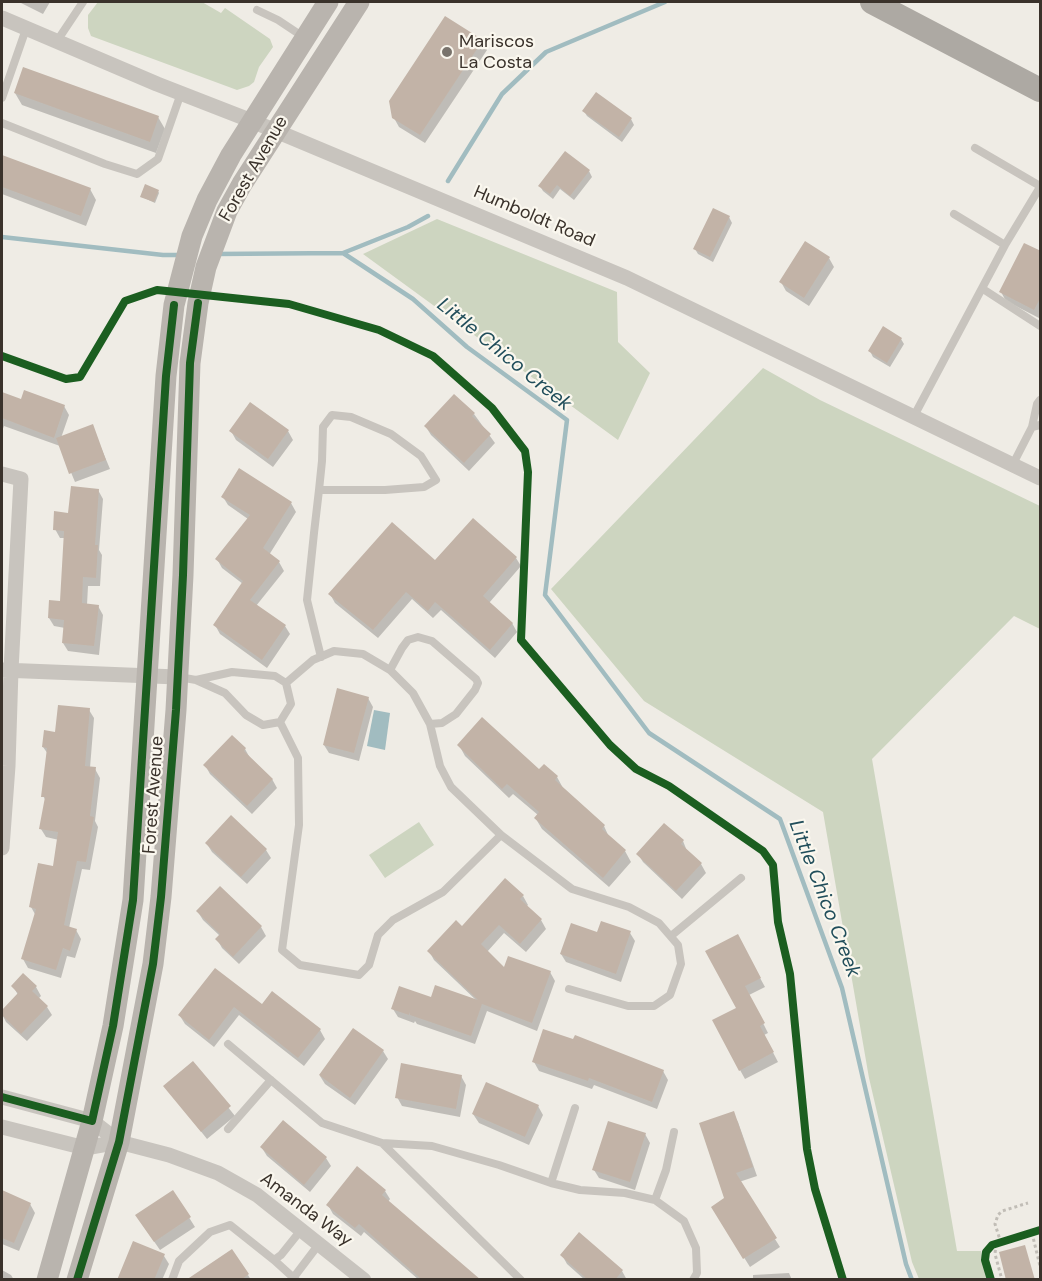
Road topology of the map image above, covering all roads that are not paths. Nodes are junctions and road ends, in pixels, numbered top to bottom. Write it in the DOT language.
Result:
graph roads {
  1 [pos="83,2"];
  2 [pos="328,2"];
  3 [pos="359,2"];
  4 [pos="872,2"];
  5 [pos="257,10"];
  6 [pos="2,18"];
  7 [pos="26,29"];
  8 [pos="306,39"];
  9 [pos="57,41"];
  10 [pos="1041,90"];
  11 [pos="181,93"];
  12 [pos="2,98"];
  13 [pos="252,121"];
  14 [pos="2,123"];
  15 [pos="276,130"];
  16 [pos="975,148"];
  17 [pos="1041,186"];
  18 [pos="954,214"];
  19 [pos="1005,245"];
  20 [pos="983,289"];
  21 [pos="1041,326"];
  22 [pos="1041,400"];
  23 [pos="914,416"];
  24 [pos="1036,426"];
  25 [pos="1013,464"];
  26 [pos="2,474"];
  27 [pos="1041,477"];
  28 [pos="319,490"];
  29 [pos="321,657"];
  30 [pos="6,670"];
  31 [pos="390,670"];
  32 [pos="147,677"];
  33 [pos="187,678"];
  34 [pos="286,682"];
  35 [pos="280,723"];
  36 [pos="429,724"];
  37 [pos="501,835"];
  38 [pos="2,848"];
  39 [pos="741,878"];
  40 [pos="670,936"];
  41 [pos="569,989"];
  42 [pos="228,1044"];
  43 [pos="271,1080"];
  44 [pos="2,1097"];
  45 [pos="574,1108"];
  46 [pos="92,1121"];
  47 [pos="2,1127"];
  48 [pos="228,1130"];
  49 [pos="674,1132"];
  50 [pos="119,1142"];
  51 [pos="382,1143"];
  52 [pos="85,1148"];
  53 [pos="551,1183"];
  54 [pos="655,1200"];
  55 [pos="301,1230"];
  56 [pos="320,1244"];
  57 [pos="274,1260"];
  58 [pos="295,1278"];
  59 [pos="47,1280"];
  60 [pos="77,1280"];
  61 [pos="172,1280"];
  62 [pos="364,1280"];
  63 [pos="521,1280"];
  64 [pos="693,1280"];
  1 -- 9 [label="lane"];
  2 -- 8 [label="street, Forest Avenue"];
  3 -- 15 [label="street, Forest Avenue"];
  4 -- 10 [label="main road"];
  5 -- 8 [label="lane"];
  6 -- 7 [label="street, Humboldt Road"];
  7 -- 9 [label="street, Humboldt Road"];
  7 -- 12 [label="lane"];
  8 -- 13 [label="street, Forest Avenue"];
  9 -- 11 [label="street, Humboldt Road"];
  11 -- 13 [label="street, Humboldt Road"];
  11 -- 14 [label="lane"];
  13 -- 15 [label="street, Humboldt Road"];
  13 -- 32 [label="street, Forest Avenue"];
  15 -- 23 [label="street, Humboldt Road"];
  15 -- 33 [label="street, Forest Avenue"];
  16 -- 17 [label="lane"];
  17 -- 19 [label="lane"];
  18 -- 19 [label="lane"];
  19 -- 20 [label="lane"];
  20 -- 21 [label="lane"];
  20 -- 23 [label="lane"];
  22 -- 24 [label="lane"];
  23 -- 25 [label="street, Humboldt Road"];
  24 -- 25 [label="lane"];
  25 -- 27 [label="street, Humboldt Road"];
  26 -- 30 [label="street"];
  28 -- 28 [label="lane"];
  28 -- 29 [label="lane"];
  29 -- 31 [label="lane"];
  29 -- 34 [label="lane"];
  30 -- 32 [label="street"];
  30 -- 38 [label="street"];
  31 -- 36 [label="lane"];
  31 -- 36 [label="lane"];
  32 -- 33 [label="street"];
  32 -- 46 [label="street, Forest Avenue"];
  33 -- 34 [label="lane"];
  33 -- 35 [label="lane"];
  33 -- 50 [label="street, Forest Avenue"];
  34 -- 35 [label="lane"];
  35 -- 37 [label="lane"];
  36 -- 37 [label="lane"];
  37 -- 40 [label="lane"];
  39 -- 40 [label="lane"];
  40 -- 41 [label="lane"];
  42 -- 43 [label="lane"];
  43 -- 48 [label="lane"];
  43 -- 51 [label="lane"];
  44 -- 46 [label="street"];
  45 -- 53 [label="lane"];
  46 -- 50 [label="street"];
  46 -- 52 [label="street, Forest Avenue"];
  47 -- 52 [label="street"];
  49 -- 54 [label="lane"];
  50 -- 52 [label="street"];
  50 -- 55 [label="street, Amanda Way"];
  50 -- 60 [label="street, Forest Avenue"];
  51 -- 53 [label="lane"];
  51 -- 63 [label="lane"];
  52 -- 59 [label="street, Forest Avenue"];
  53 -- 54 [label="lane"];
  54 -- 64 [label="lane"];
  55 -- 56 [label="street, Amanda Way"];
  55 -- 57 [label="lane"];
  56 -- 58 [label="lane"];
  56 -- 62 [label="street, Amanda Way"];
  57 -- 58 [label="lane"];
  57 -- 61 [label="lane"];
}
